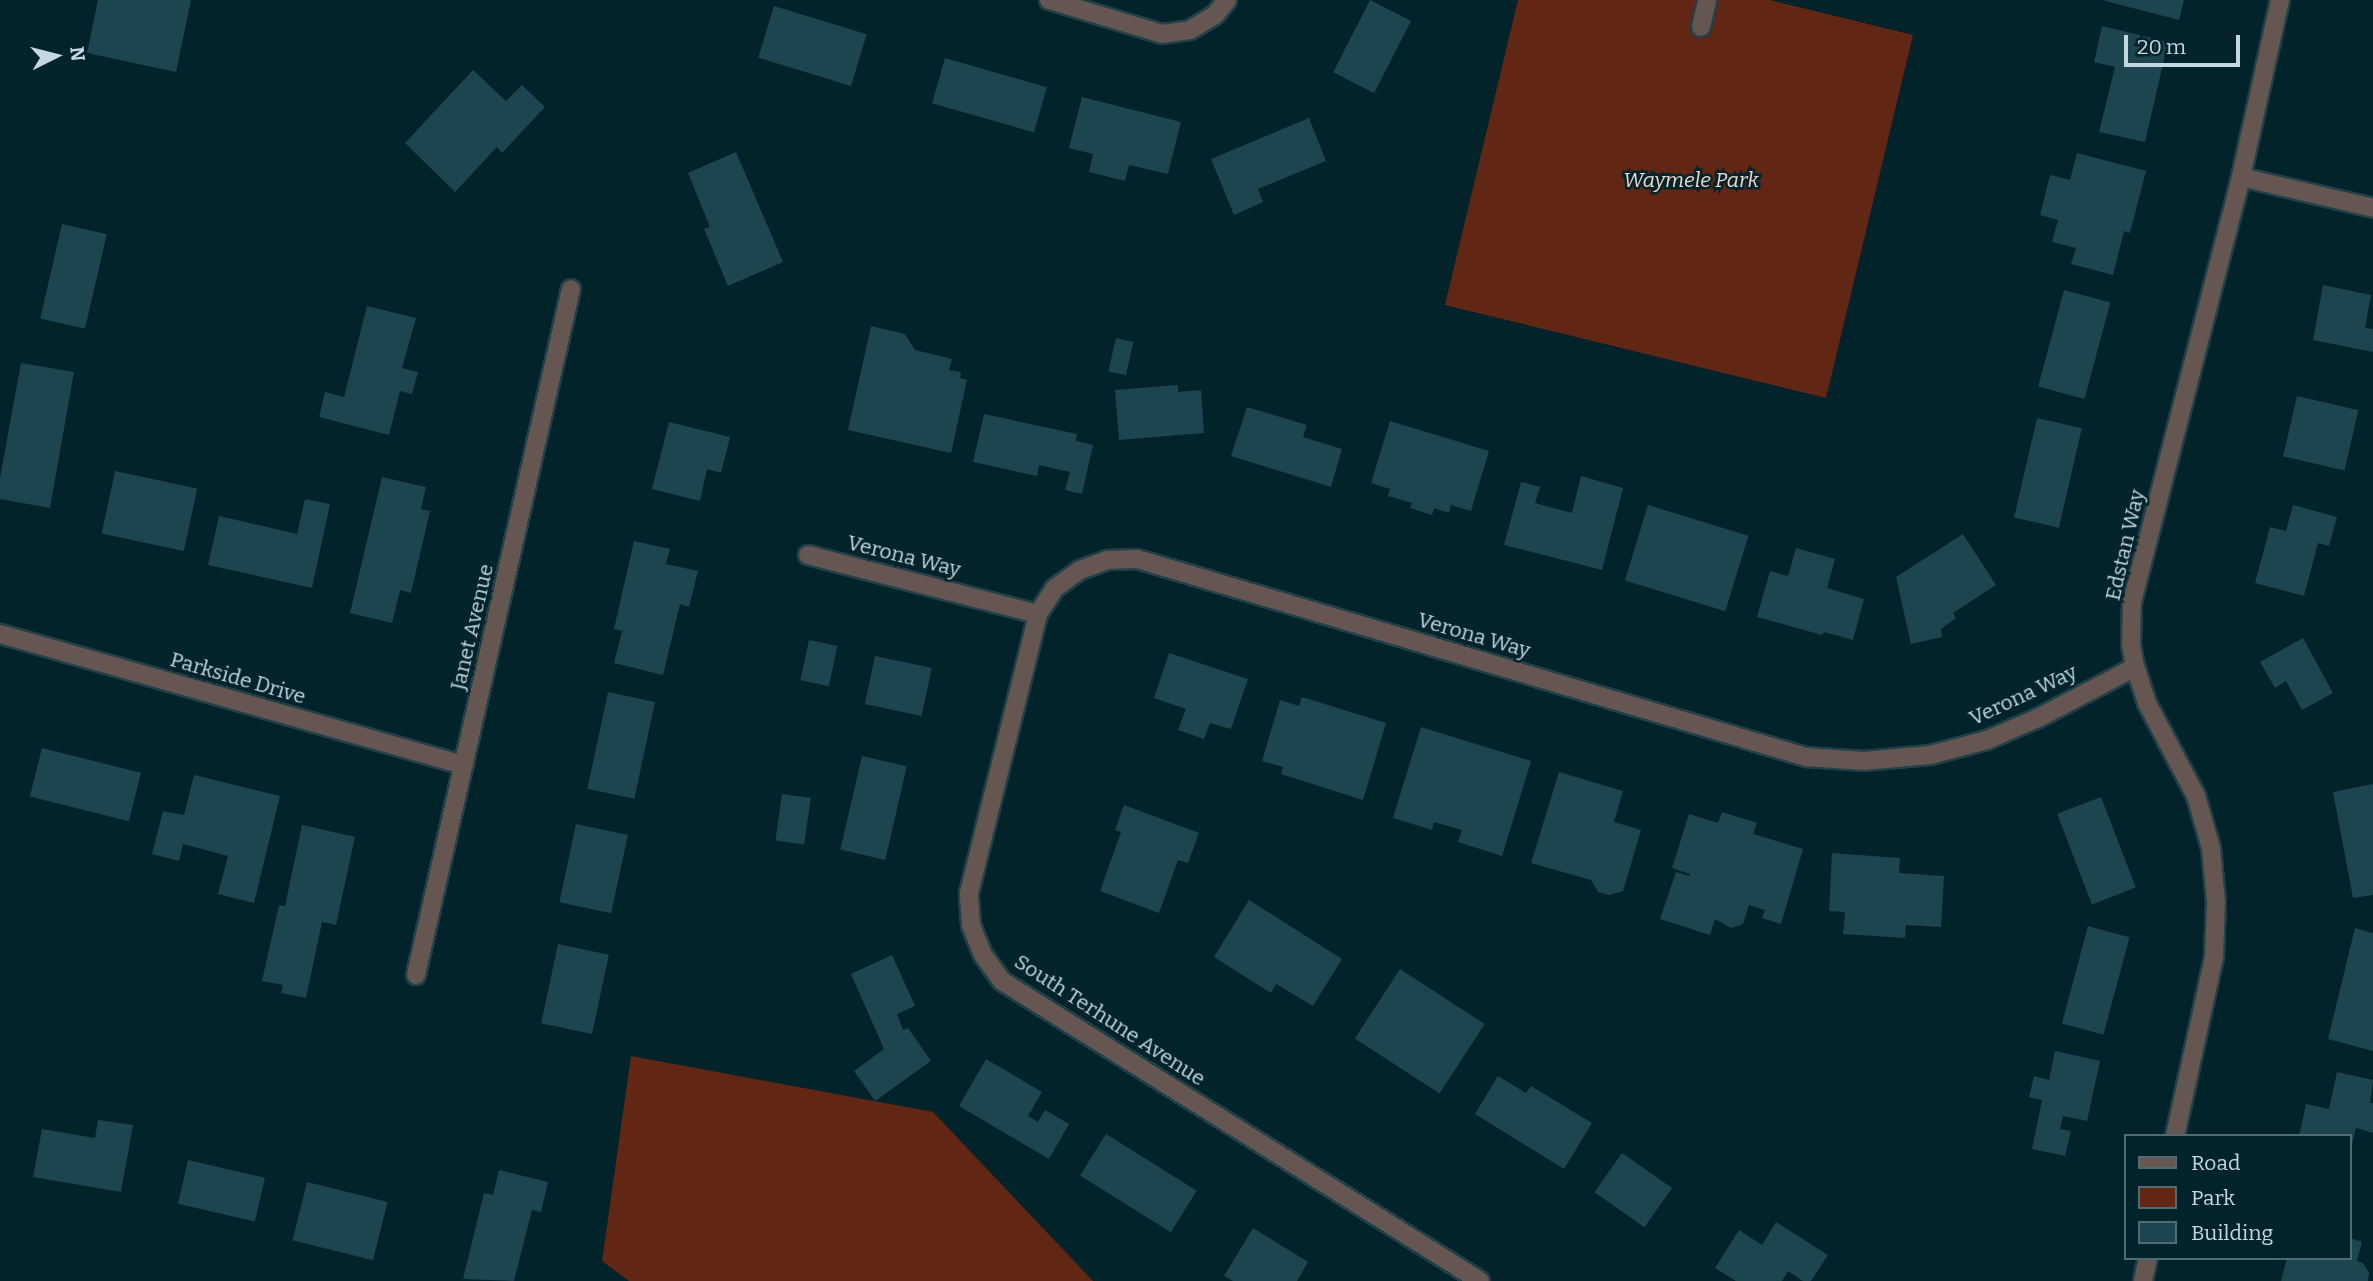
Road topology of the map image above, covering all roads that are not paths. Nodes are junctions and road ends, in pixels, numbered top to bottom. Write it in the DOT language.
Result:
graph roads {
  1 [pos="1049,0"];
  2 [pos="1227,0"];
  3 [pos="1707,0"];
  4 [pos="2280,0"];
  5 [pos="1701,27"];
  6 [pos="2241,177"];
  7 [pos="2373,208"];
  8 [pos="571,289"];
  9 [pos="808,555"];
  10 [pos="1038,614"];
  11 [pos="0,634"];
  12 [pos="2135,667"];
  13 [pos="464,765"];
  14 [pos="416,975"];
  15 [pos="2175,1134"];
  16 [pos="2148,1260"];
  17 [pos="1480,1281"];
  18 [pos="2143,1281"];
  1 -- 2 [label="street"];
  3 -- 5 [label="street"];
  4 -- 6 [label="street, Edstan Way"];
  6 -- 7 [label="street"];
  6 -- 12 [label="street, Edstan Way"];
  8 -- 13 [label="street, Janet Avenue"];
  9 -- 10 [label="street, Verona Way"];
  10 -- 12 [label="street, Verona Way"];
  10 -- 17 [label="street, South Terhune Avenue"];
  11 -- 13 [label="street, Parkside Drive"];
  12 -- 15 [label="street, Edstan Way"];
  13 -- 14 [label="street, Janet Avenue"];
  16 -- 18 [label="street"];
}
